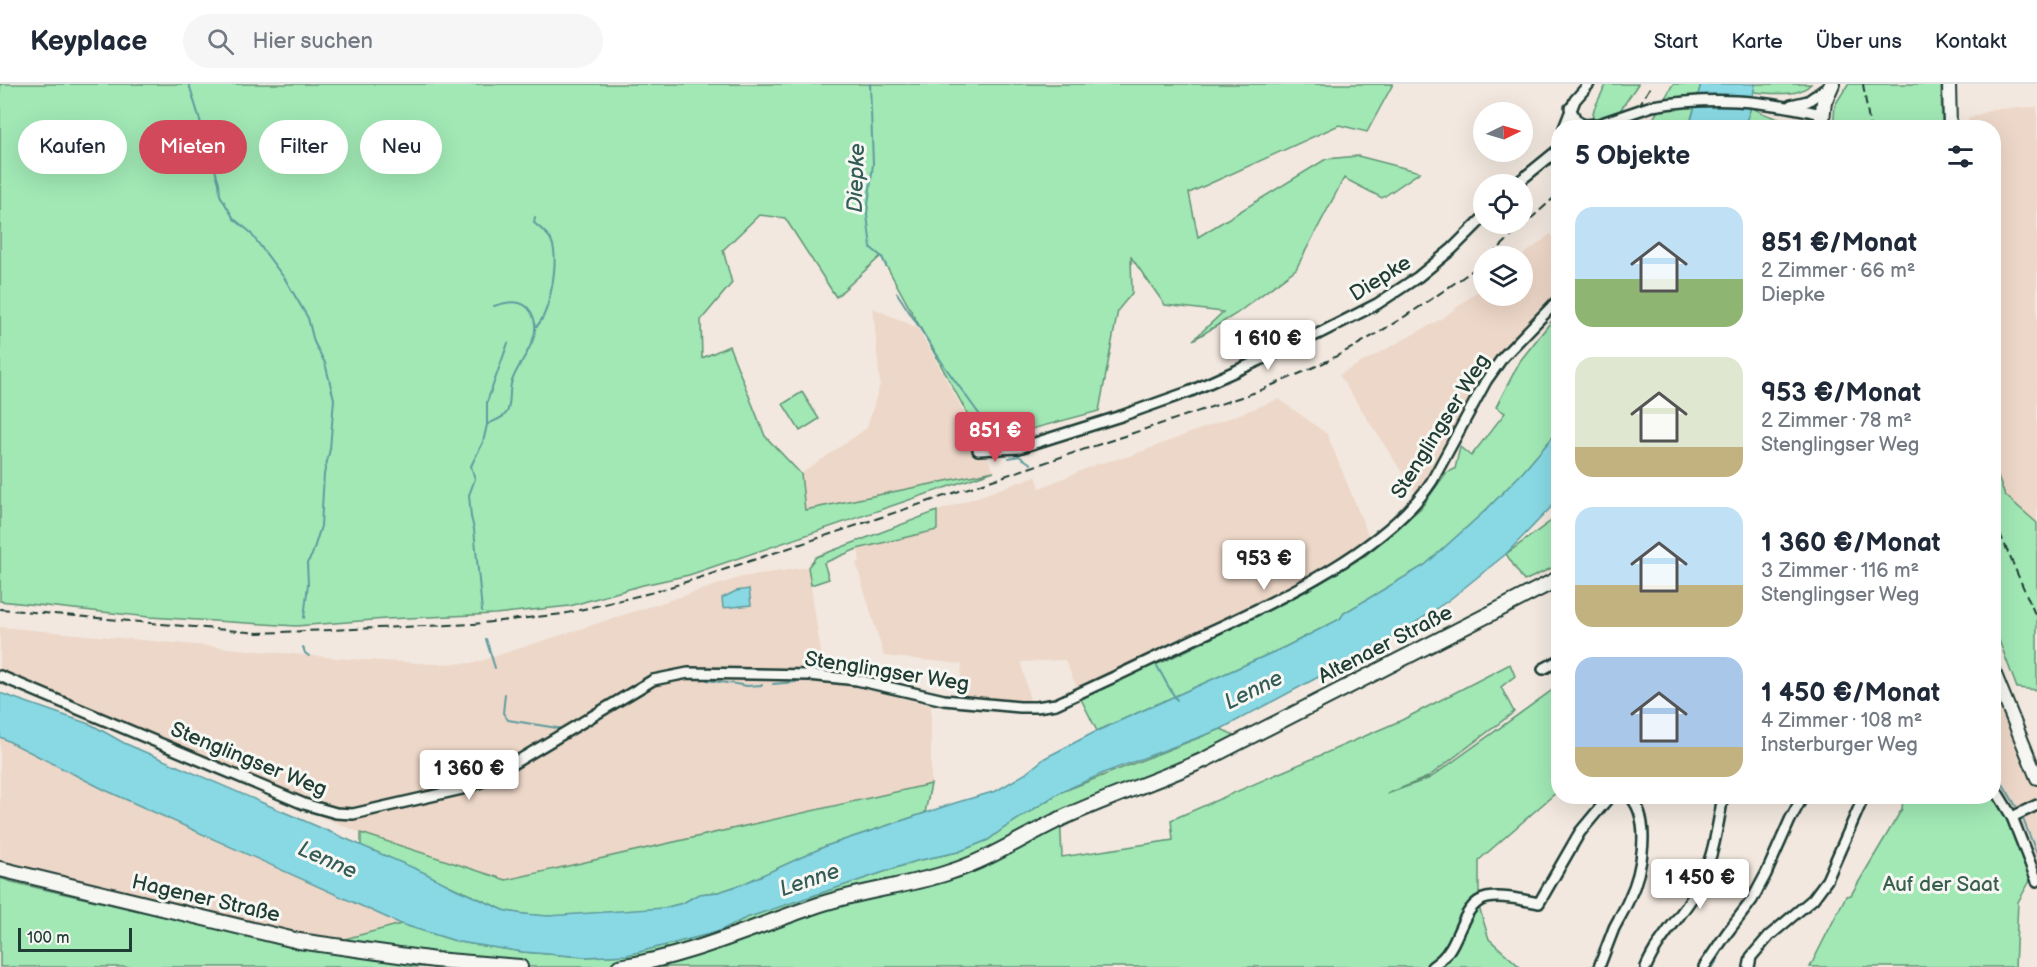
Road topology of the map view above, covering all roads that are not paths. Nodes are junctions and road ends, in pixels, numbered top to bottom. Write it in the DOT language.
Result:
graph roads {
  1 [pos="1589,84"];
  2 [pos="1831,84"];
  3 [pos="1949,84"];
  4 [pos="1785,105"];
  5 [pos="1570,108"];
  6 [pos="1566,120"];
  7 [pos="1576,120"];
  8 [pos="1613,120"];
  9 [pos="1820,120"];
  10 [pos="1822,120"];
  11 [pos="1950,120"];
  12 [pos="1551,156"];
  13 [pos="1528,174"];
  14 [pos="1473,228"];
  15 [pos="1551,307"];
  16 [pos="978,450"];
  17 [pos="1551,583"];
  18 [pos="1551,665"];
  19 [pos="1543,669"];
  20 [pos="0,676"];
  21 [pos="2001,688"];
  22 [pos="2035,765"];
  23 [pos="2037,778"];
  24 [pos="2001,799"];
  25 [pos="1603,804"];
  26 [pos="1636,804"];
  27 [pos="1722,804"];
  28 [pos="1799,804"];
  29 [pos="1860,804"];
  30 [pos="2037,805"];
  31 [pos="2012,817"];
  32 [pos="0,869"];
  33 [pos="2037,881"];
  34 [pos="1539,903"];
  35 [pos="1539,914"];
  36 [pos="520,967"];
  37 [pos="619,967"];
  38 [pos="1432,967"];
  39 [pos="1599,967"];
  40 [pos="1646,967"];
  41 [pos="1704,967"];
  42 [pos="1749,967"];
  1 -- 5 [label="street"];
  2 -- 4 [label="street"];
  2 -- 10 [label="main road"];
  3 -- 11 [label="main road"];
  4 -- 8 [label="street, bridge"];
  4 -- 9 [label="street"];
  5 -- 6 [label="street"];
  5 -- 7 [label="street"];
  12 -- 13 [label="street"];
  14 -- 16 [label="street, Diepke"];
  15 -- 20 [label="street, Stenglingser Weg"];
  17 -- 37 [label="main road, Altenaer Straße"];
  18 -- 19 [label="street"];
  21 -- 22 [label="main road"];
  22 -- 23 [label="main road"];
  24 -- 31 [label="street"];
  25 -- 34 [label="street"];
  26 -- 39 [label="street"];
  27 -- 40 [label="street"];
  28 -- 41 [label="street"];
  29 -- 42 [label="street"];
  30 -- 31 [label="street"];
  31 -- 33 [label="street"];
  32 -- 36 [label="main road, Hagener Straße"];
  34 -- 35 [label="street"];
  34 -- 38 [label="street"];
}
